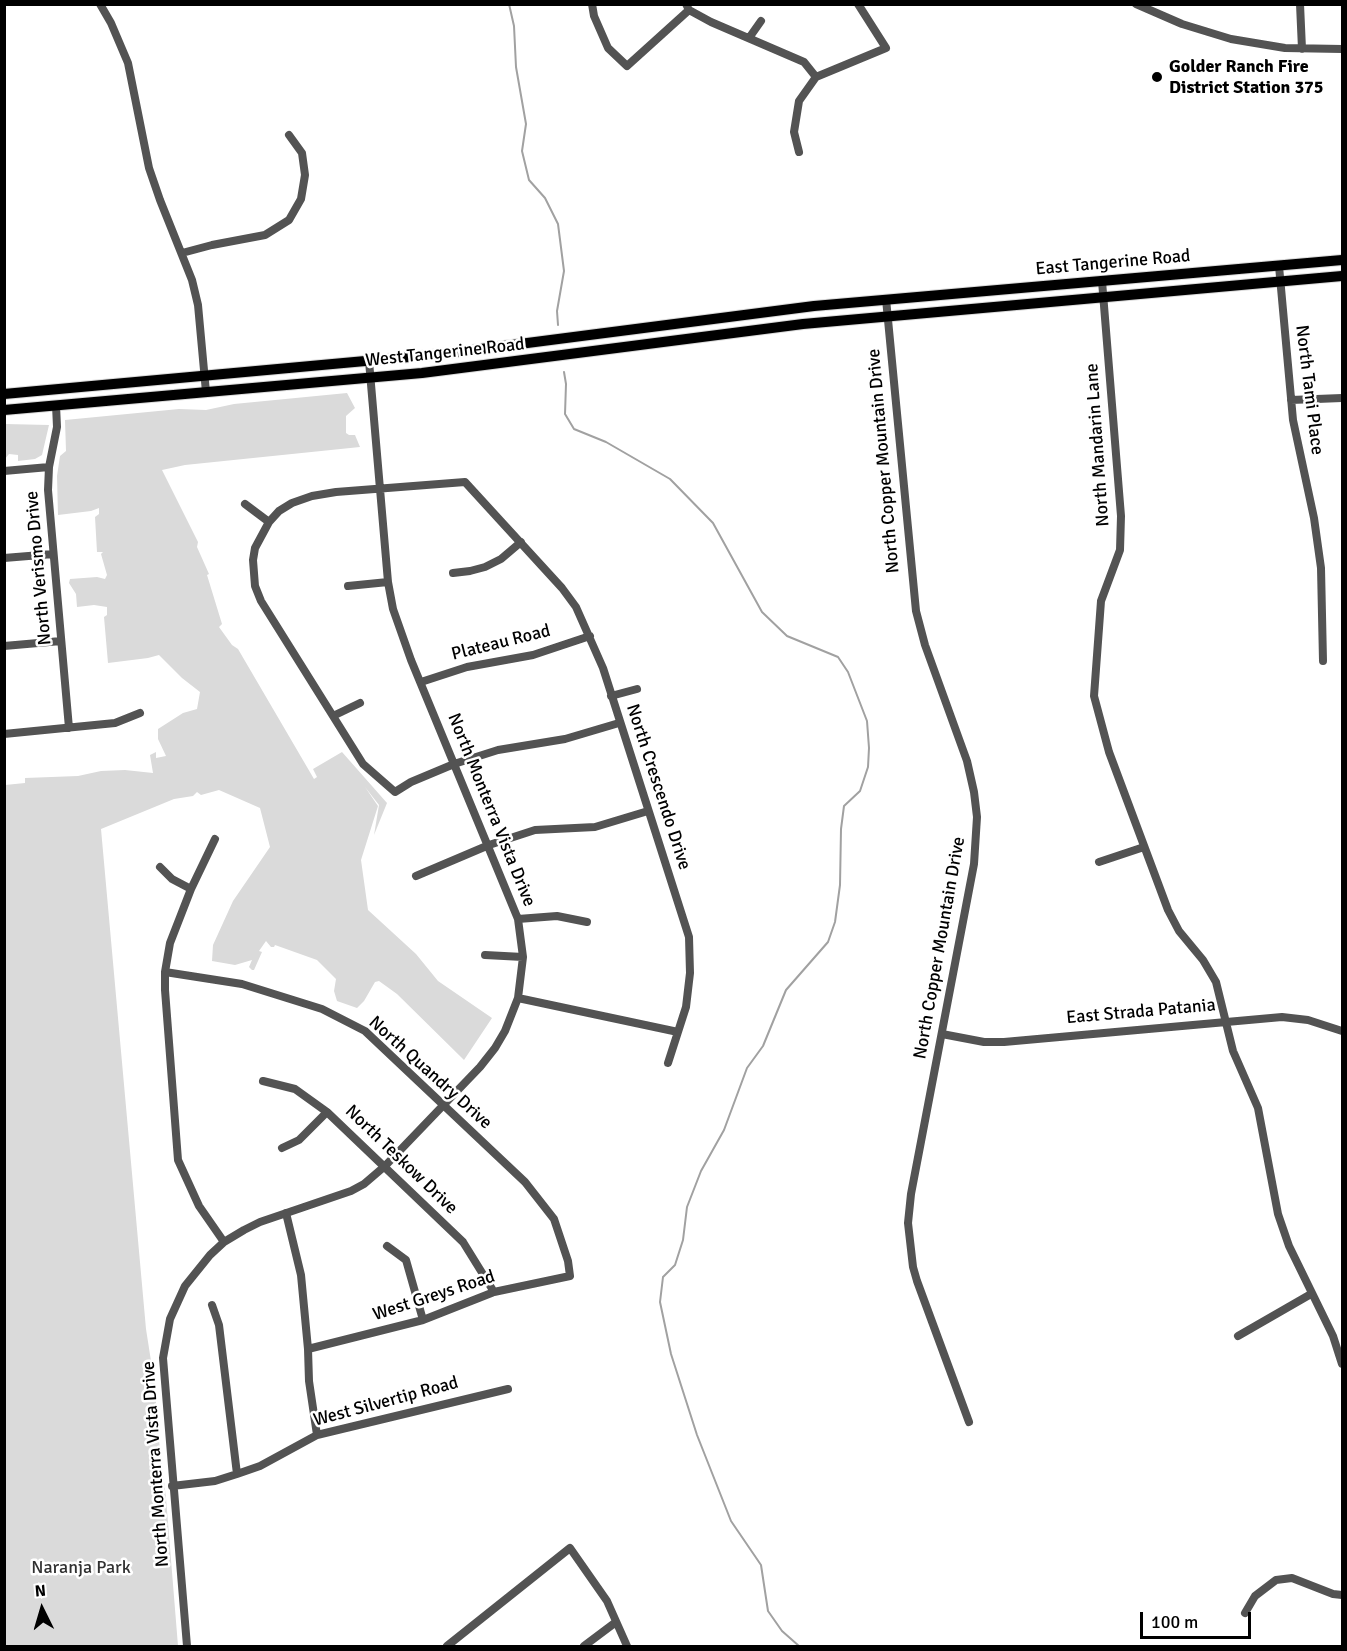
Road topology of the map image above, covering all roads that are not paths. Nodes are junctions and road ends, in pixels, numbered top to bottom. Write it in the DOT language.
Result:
graph roads {
  1 [pos="100,4"];
  2 [pos="592,4"];
  3 [pos="858,4"];
  4 [pos="1136,4"];
  5 [pos="1300,4"];
  6 [pos="687,7"];
  7 [pos="761,21"];
  8 [pos="749,38"];
  9 [pos="1342,49"];
  10 [pos="1302,50"];
  11 [pos="816,77"];
  12 [pos="289,135"];
  13 [pos="799,152"];
  14 [pos="182,253"];
  15 [pos="1342,260"];
  16 [pos="1278,266"];
  17 [pos="1342,276"];
  18 [pos="1102,281"];
  19 [pos="1280,283"];
  20 [pos="1104,298"];
  21 [pos="886,299"];
  22 [pos="887,316"];
  23 [pos="369,361"];
  24 [pos="205,376"];
  25 [pos="371,378"];
  26 [pos="206,392"];
  27 [pos="4,394"];
  28 [pos="1342,398"];
  29 [pos="1291,400"];
  30 [pos="56,405"];
  31 [pos="4,410"];
  32 [pos="49,467"];
  33 [pos="4,471"];
  34 [pos="380,488"];
  35 [pos="245,504"];
  36 [pos="269,522"];
  37 [pos="521,542"];
  38 [pos="53,554"];
  39 [pos="4,558"];
  40 [pos="453,573"];
  41 [pos="388,582"];
  42 [pos="348,586"];
  43 [pos="590,636"];
  44 [pos="61,641"];
  45 [pos="4,646"];
  46 [pos="1323,661"];
  47 [pos="421,682"];
  48 [pos="638,689"];
  49 [pos="611,696"];
  50 [pos="360,703"];
  51 [pos="140,713"];
  52 [pos="333,716"];
  53 [pos="620,723"];
  54 [pos="69,728"];
  55 [pos="4,734"];
  56 [pos="454,764"];
  57 [pos="648,811"];
  58 [pos="215,840"];
  59 [pos="489,845"];
  60 [pos="1144,847"];
  61 [pos="1100,862"];
  62 [pos="160,867"];
  63 [pos="416,876"];
  64 [pos="191,889"];
  65 [pos="518,919"];
  66 [pos="587,922"];
  67 [pos="485,955"];
  68 [pos="523,957"];
  69 [pos="165,972"];
  70 [pos="519,998"];
  71 [pos="1225,1020"];
  72 [pos="1342,1031"];
  73 [pos="678,1032"];
  74 [pos="942,1034"];
  75 [pos="668,1062"];
  76 [pos="263,1081"];
  77 [pos="443,1106"];
  78 [pos="327,1112"];
  79 [pos="282,1148"];
  80 [pos="385,1166"];
  81 [pos="286,1213"];
  82 [pos="224,1242"];
  83 [pos="387,1246"];
  84 [pos="570,1276"];
  85 [pos="494,1292"];
  86 [pos="1311,1294"];
  87 [pos="212,1305"];
  88 [pos="423,1320"];
  89 [pos="1238,1336"];
  90 [pos="308,1349"];
  91 [pos="1342,1364"];
  92 [pos="508,1389"];
  93 [pos="969,1422"];
  94 [pos="317,1435"];
  95 [pos="237,1474"];
  96 [pos="172,1486"];
  97 [pos="1342,1595"];
  98 [pos="1245,1613"];
  99 [pos="616,1622"];
  100 [pos="187,1647"];
  101 [pos="447,1647"];
  102 [pos="584,1647"];
  103 [pos="627,1647"];
  1 -- 14 [label="street"];
  2 -- 6 [label="street"];
  3 -- 11 [label="street"];
  4 -- 10 [label="street"];
  5 -- 10 [label="street"];
  6 -- 8 [label="street"];
  7 -- 8 [label="street"];
  8 -- 11 [label="street"];
  9 -- 10 [label="street"];
  11 -- 13 [label="street"];
  12 -- 14 [label="street"];
  14 -- 24 [label="street"];
  15 -- 16 [label="main road, East Tangerine Road"];
  16 -- 18 [label="main road, East Tangerine Road"];
  16 -- 19 [label="street, North Tami Place"];
  17 -- 19 [label="main road, East Tangerine Road"];
  18 -- 20 [label="street, North Mandarin Lane"];
  18 -- 21 [label="main road, East Tangerine Road"];
  19 -- 20 [label="main road, East Tangerine Road"];
  19 -- 29 [label="street, North Tami Place"];
  20 -- 22 [label="main road, East Tangerine Road"];
  20 -- 60 [label="street, North Mandarin Lane"];
  21 -- 22 [label="street, North Copper Mountain Drive"];
  21 -- 23 [label="main road, West Tangerine Road"];
  22 -- 25 [label="main road, West Tangerine Road"];
  22 -- 74 [label="street, North Copper Mountain Drive"];
  23 -- 24 [label="main road, West Tangerine Road"];
  23 -- 25 [label="street, North Monterra Vista Drive"];
  24 -- 26 [label="street"];
  24 -- 27 [label="main road, West Tangerine Road"];
  25 -- 26 [label="main road, West Tangerine Road"];
  25 -- 34 [label="street, North Monterra Vista Drive"];
  26 -- 30 [label="main road, West Tangerine Road"];
  28 -- 29 [label="street"];
  29 -- 46 [label="street, North Tami Place"];
  30 -- 31 [label="main road, West Tangerine Road"];
  30 -- 32 [label="street, North Verismo Drive"];
  32 -- 33 [label="street"];
  32 -- 38 [label="street, North Verismo Drive"];
  34 -- 36 [label="street"];
  34 -- 37 [label="street, North Crescendo Drive"];
  34 -- 41 [label="street, North Monterra Vista Drive"];
  35 -- 36 [label="street"];
  36 -- 52 [label="street"];
  37 -- 40 [label="street"];
  37 -- 43 [label="street, North Crescendo Drive"];
  38 -- 39 [label="street"];
  38 -- 44 [label="street, North Verismo Drive"];
  41 -- 42 [label="street"];
  41 -- 47 [label="street, North Monterra Vista Drive"];
  43 -- 47 [label="street, Plateau Road"];
  43 -- 49 [label="street, North Crescendo Drive"];
  44 -- 45 [label="street"];
  44 -- 54 [label="street, North Verismo Drive"];
  47 -- 56 [label="street, North Monterra Vista Drive"];
  48 -- 49 [label="street"];
  49 -- 53 [label="street, North Crescendo Drive"];
  50 -- 52 [label="street"];
  51 -- 54 [label="street"];
  52 -- 56 [label="street"];
  53 -- 56 [label="street"];
  53 -- 57 [label="street, North Crescendo Drive"];
  54 -- 55 [label="street"];
  56 -- 59 [label="street, North Monterra Vista Drive"];
  57 -- 59 [label="street"];
  57 -- 73 [label="street, North Crescendo Drive"];
  58 -- 64 [label="street"];
  59 -- 63 [label="street"];
  59 -- 65 [label="street, North Monterra Vista Drive"];
  60 -- 61 [label="street"];
  60 -- 71 [label="street, North Mandarin Lane"];
  62 -- 64 [label="street"];
  64 -- 69 [label="street"];
  65 -- 66 [label="street"];
  65 -- 68 [label="street, North Monterra Vista Drive"];
  67 -- 68 [label="street"];
  68 -- 70 [label="street, North Monterra Vista Drive"];
  69 -- 77 [label="street, North Quandry Drive"];
  69 -- 82 [label="street"];
  70 -- 73 [label="street"];
  70 -- 77 [label="street, North Monterra Vista Drive"];
  71 -- 72 [label="street, East Strada Patania"];
  71 -- 74 [label="street, East Strada Patania"];
  71 -- 86 [label="street, North Mandarin Lane"];
  73 -- 75 [label="street, North Crescendo Drive"];
  74 -- 93 [label="street, North Copper Mountain Drive"];
  76 -- 78 [label="street, North Teskow Drive"];
  77 -- 80 [label="street, North Monterra Vista Drive"];
  77 -- 84 [label="street, North Quandry Drive"];
  78 -- 79 [label="street"];
  78 -- 80 [label="street, North Teskow Drive"];
  80 -- 81 [label="street, North Monterra Vista Drive"];
  80 -- 85 [label="street, North Teskow Drive"];
  81 -- 82 [label="street, North Monterra Vista Drive"];
  81 -- 90 [label="street"];
  82 -- 96 [label="street, North Monterra Vista Drive"];
  83 -- 88 [label="street"];
  84 -- 85 [label="street, West Greys Road"];
  85 -- 88 [label="street, West Greys Road"];
  86 -- 89 [label="street"];
  86 -- 91 [label="street, North Mandarin Lane"];
  87 -- 95 [label="street"];
  88 -- 90 [label="street, West Greys Road"];
  90 -- 94 [label="street"];
  92 -- 94 [label="street, West Silvertip Road"];
  94 -- 95 [label="street, West Silvertip Road"];
  95 -- 96 [label="street, West Silvertip Road"];
  96 -- 100 [label="street, North Monterra Vista Drive"];
  97 -- 98 [label="street"];
  99 -- 101 [label="street"];
  99 -- 102 [label="street"];
  99 -- 103 [label="street"];
}
